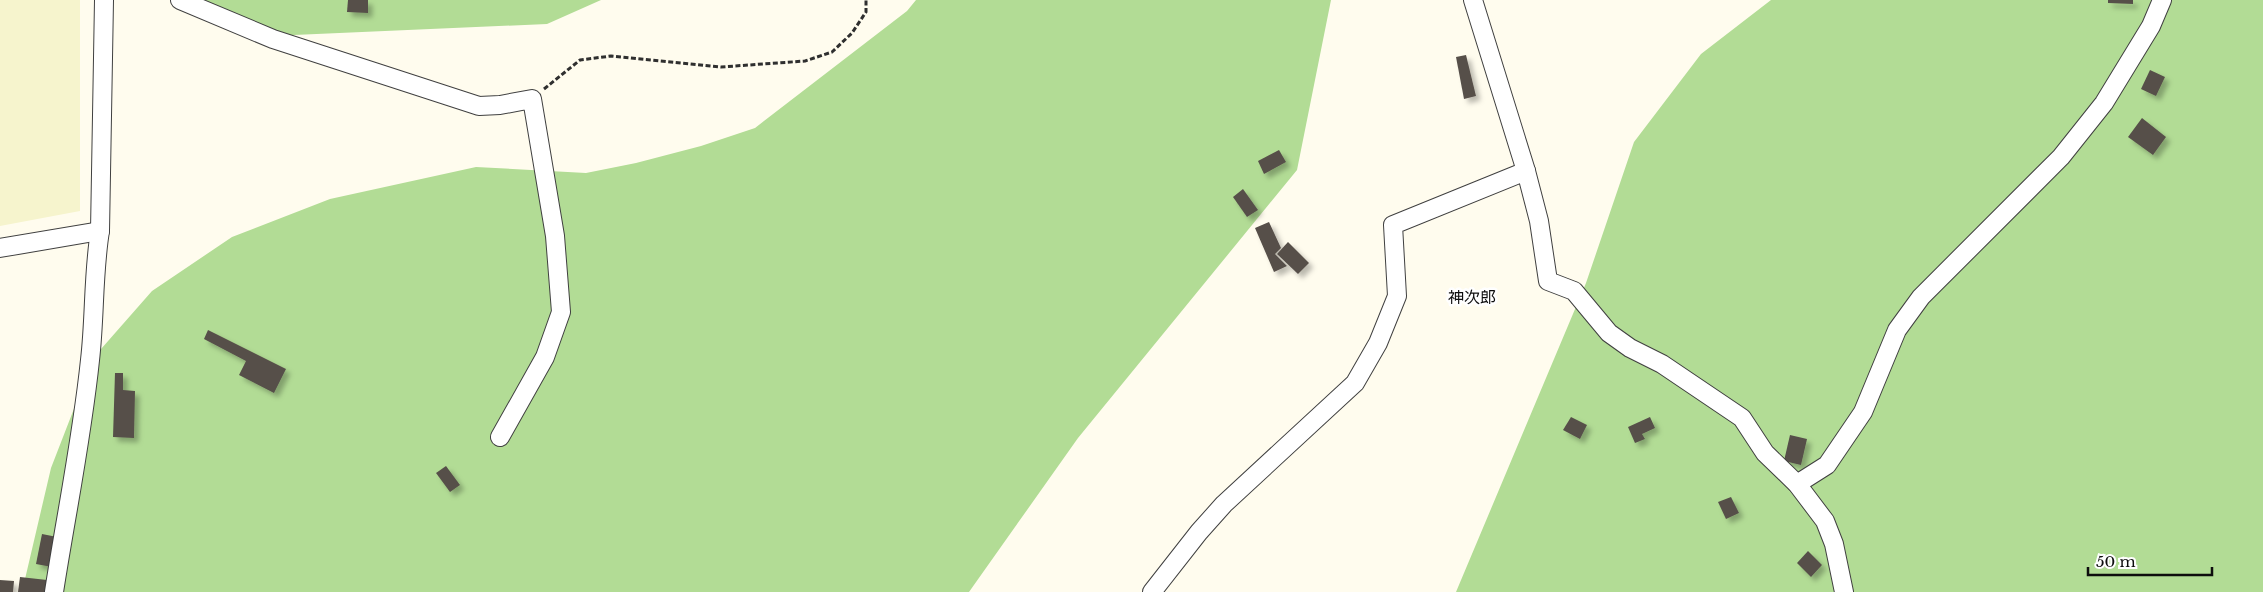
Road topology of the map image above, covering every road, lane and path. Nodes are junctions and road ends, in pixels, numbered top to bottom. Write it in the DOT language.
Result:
graph roads {
  1 [pos="104,0"];
  2 [pos="180,0"];
  3 [pos="866,0"];
  4 [pos="1473,0"];
  5 [pos="2162,0"];
  6 [pos="532,99"];
  7 [pos="1526,171"];
  8 [pos="100,231"];
  9 [pos="0,248"];
  10 [pos="500,436"];
  11 [pos="1796,484"];
  12 [pos="54,592"];
  13 [pos="1152,592"];
  14 [pos="1844,592"];
  1 -- 8 [label="street"];
  2 -- 6 [label="street"];
  3 -- 6 [label="path"];
  4 -- 7 [label="street"];
  5 -- 11 [label="street"];
  6 -- 10 [label="street"];
  7 -- 11 [label="street"];
  7 -- 13 [label="street"];
  8 -- 9 [label="street"];
  8 -- 12 [label="street"];
  11 -- 14 [label="street"];
}
